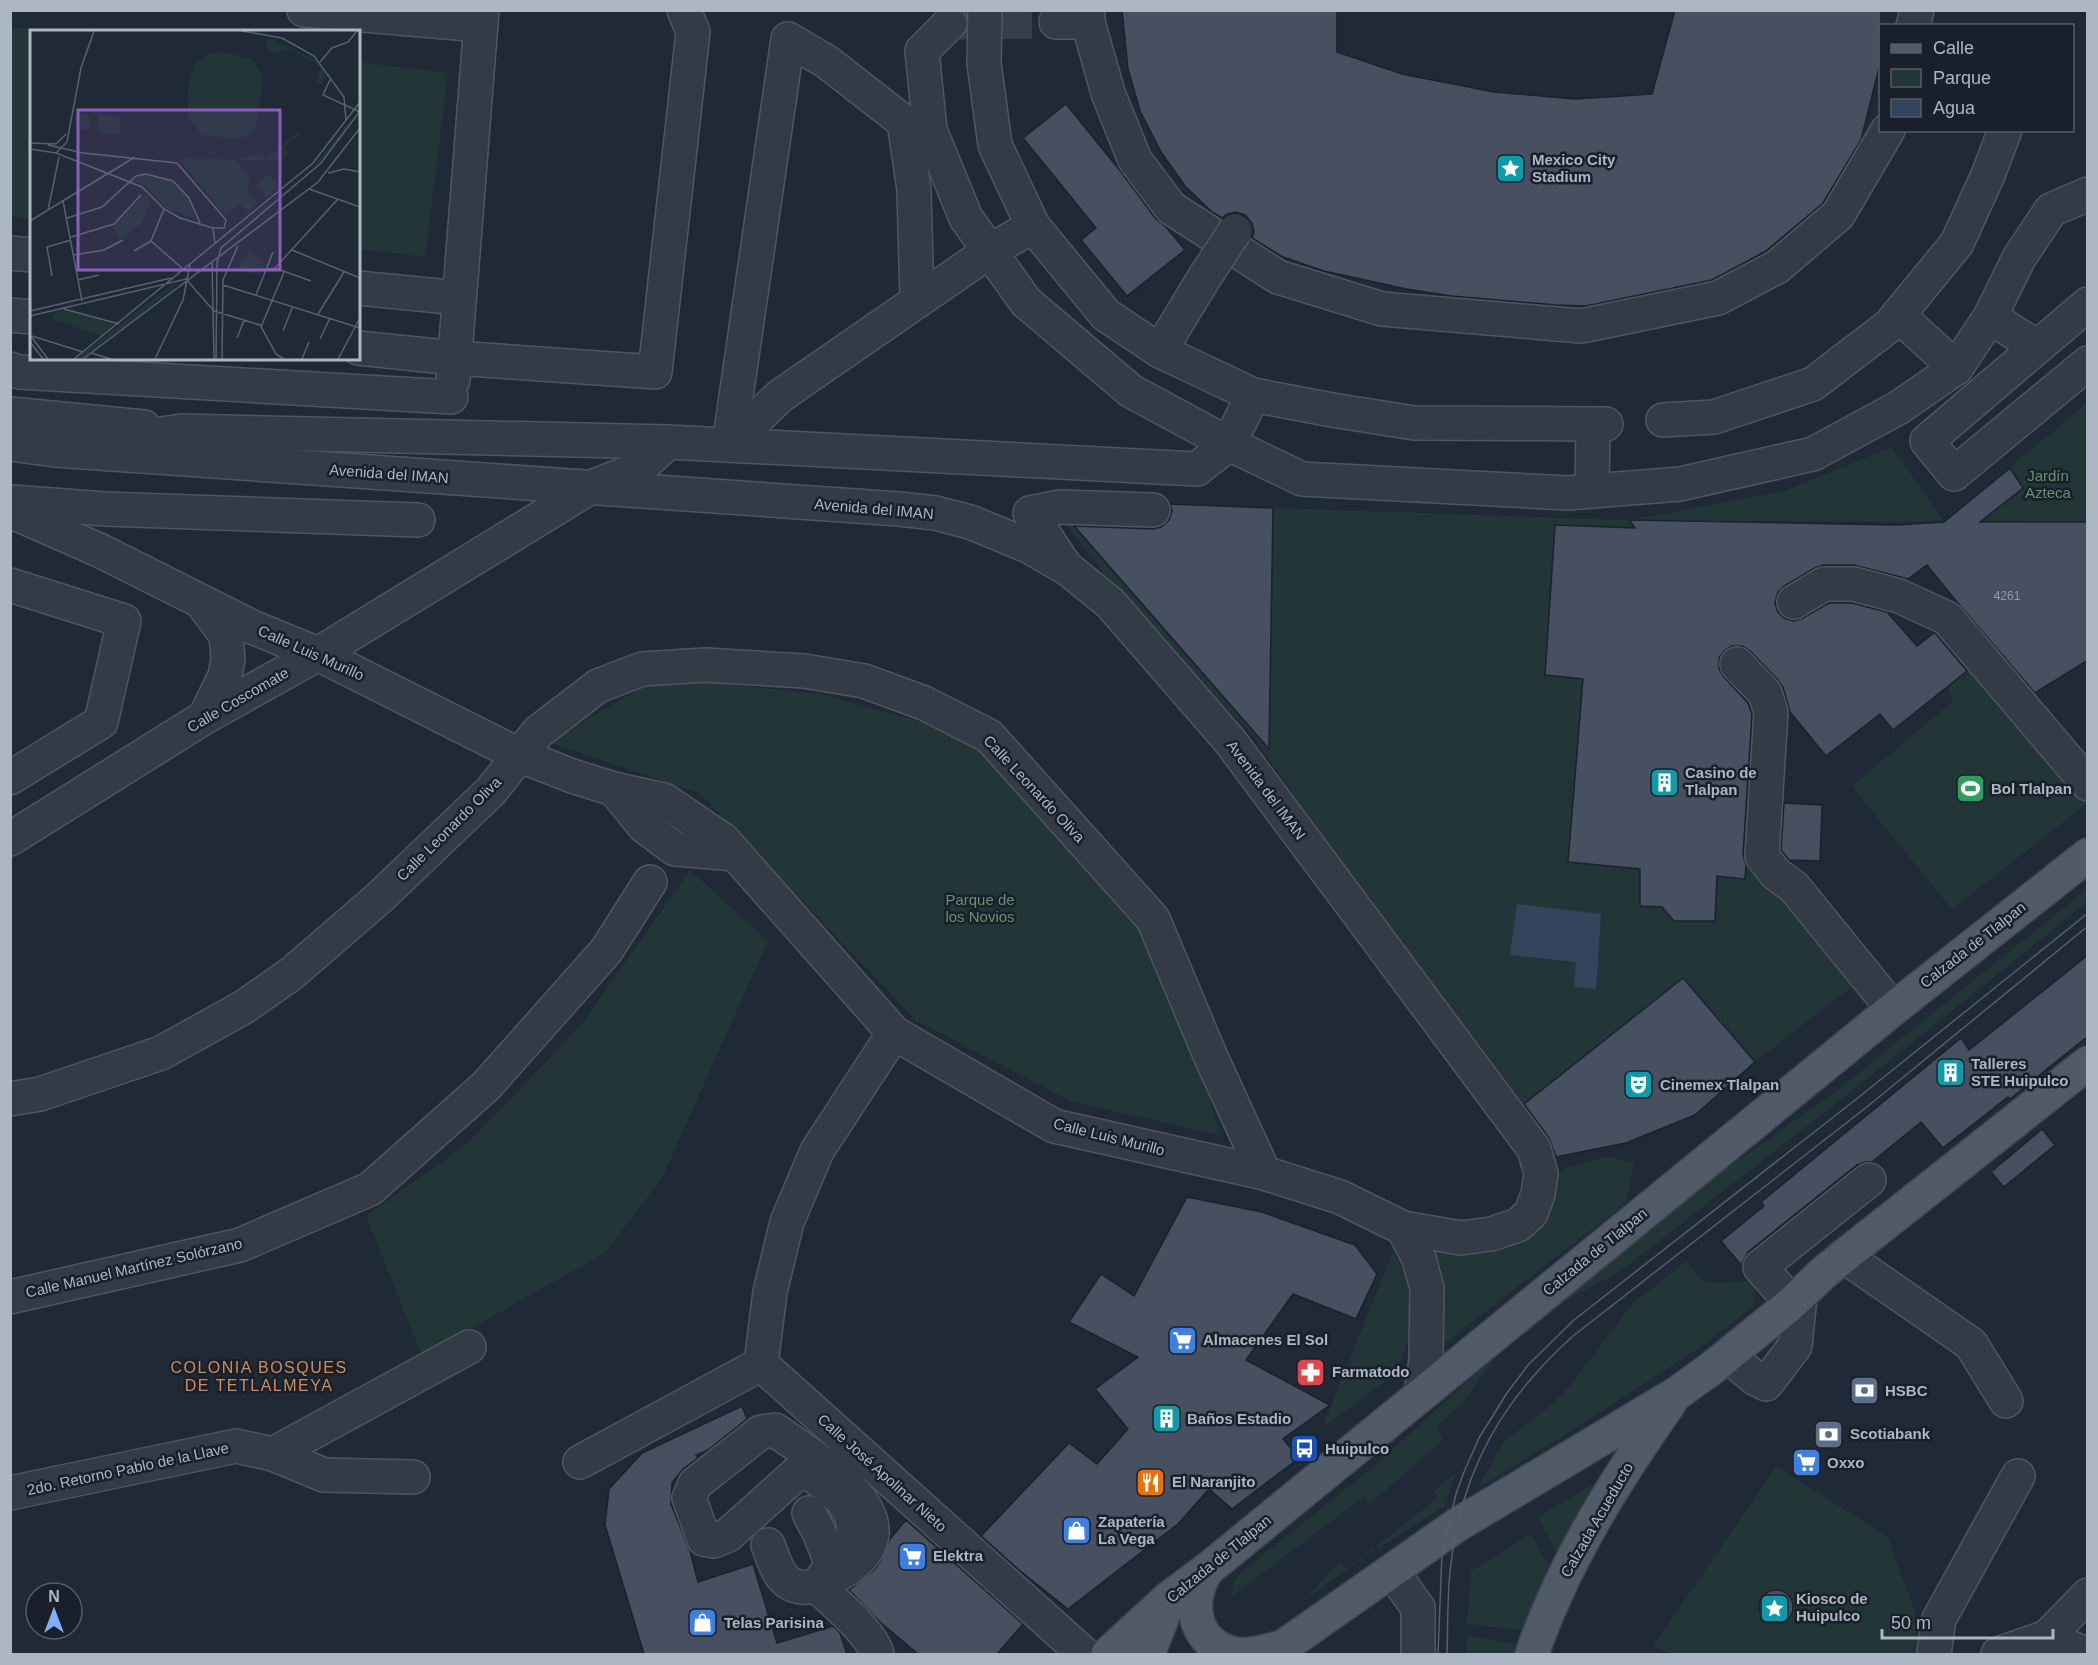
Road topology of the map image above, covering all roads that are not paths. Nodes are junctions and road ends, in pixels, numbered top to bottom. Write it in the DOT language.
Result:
graph roads {
  1 [pos="304,10"];
  2 [pos="684,10"];
  3 [pos="985,10"];
  4 [pos="1088,16"];
  5 [pos="482,18"];
  6 [pos="1056,22"];
  7 [pos="950,23"];
  8 [pos="1887,132"];
  9 [pos="2004,132"];
  10 [pos="2088,194"];
  11 [pos="1033,226"];
  12 [pos="1235,231"];
  13 [pos="990,251"];
  14 [pos="10,253"];
  15 [pos="30,255"];
  16 [pos="360,288"];
  17 [pos="459,298"];
  18 [pos="917,301"];
  19 [pos="2088,304"];
  20 [pos="10,315"];
  21 [pos="1898,315"];
  22 [pos="1990,316"];
  23 [pos="30,317"];
  24 [pos="2037,347"];
  25 [pos="360,348"];
  26 [pos="1160,351"];
  27 [pos="455,357"];
  28 [pos="2088,363"];
  29 [pos="10,369"];
  30 [pos="1956,369"];
  31 [pos="1253,395"];
  32 [pos="451,397"];
  33 [pos="10,414"];
  34 [pos="1663,420"];
  35 [pos="182,431"];
  36 [pos="465,437"];
  37 [pos="668,442"];
  38 [pos="10,444"];
  39 [pos="1229,444"];
  40 [pos="729,445"];
  41 [pos="55,450"];
  42 [pos="589,488"];
  43 [pos="1592,491"];
  44 [pos="10,502"];
  45 [pos="1153,510"];
  46 [pos="10,511"];
  47 [pos="418,520"];
  48 [pos="1068,569"];
  49 [pos="10,585"];
  50 [pos="201,602"];
  51 [pos="1794,602"];
  52 [pos="318,654"];
  53 [pos="1737,664"];
  54 [pos="205,717"];
  55 [pos="519,755"];
  56 [pos="10,778"];
  57 [pos="2088,784"];
  58 [pos="10,838"];
  59 [pos="2088,855"];
  60 [pos="650,882"];
  61 [pos="1893,1009"];
  62 [pos="894,1033"];
  63 [pos="2086,1066"];
  64 [pos="10,1099"];
  65 [pos="1264,1173"];
  66 [pos="1869,1180"];
  67 [pos="1403,1228"];
  68 [pos="1844,1256"];
  69 [pos="10,1297"];
  70 [pos="1796,1300"];
  71 [pos="469,1347"];
  72 [pos="1728,1356"];
  73 [pos="760,1364"];
  74 [pos="1421,1394"];
  75 [pos="1676,1394"];
  76 [pos="2006,1401"];
  77 [pos="273,1454"];
  78 [pos="579,1461"];
  79 [pos="800,1462"];
  80 [pos="2018,1476"];
  81 [pos="412,1477"];
  82 [pos="10,1493"];
  83 [pos="828,1495"];
  84 [pos="768,1545"];
  85 [pos="835,1568"];
  86 [pos="1208,1569"];
  87 [pos="1392,1571"];
  88 [pos="2088,1595"];
  89 [pos="2047,1637"];
  90 [pos="1143,1640"];
  91 [pos="1280,1650"];
  92 [pos="877,1654"];
  93 [pos="1085,1654"];
  94 [pos="1108,1654"];
  95 [pos="1418,1654"];
  96 [pos="1532,1654"];
  97 [pos="1934,1654"];
  98 [pos="1998,1654"];
  99 [pos="2085,1654"];
  1 -- 5 [label="street"];
  2 -- 27 [label="street"];
  3 -- 11 [label="street"];
  4 -- 6 [label="street"];
  4 -- 8 [label="street"];
  5 -- 17 [label="street"];
  7 -- 13 [label="street"];
  9 -- 21 [label="street"];
  10 -- 22 [label="street"];
  11 -- 13 [label="street"];
  11 -- 26 [label="street"];
  12 -- 26 [label="street, bridge"];
  13 -- 18 [label="street"];
  13 -- 39 [label="street"];
  14 -- 15 [label="street"];
  16 -- 17 [label="street"];
  17 -- 27 [label="street"];
  18 -- 40 [label="street"];
  18 -- 40 [label="street"];
  19 -- 24 [label="street"];
  20 -- 23 [label="street"];
  21 -- 30 [label="street"];
  21 -- 34 [label="street"];
  22 -- 24 [label="street"];
  22 -- 30 [label="street"];
  24 -- 28 [label="street"];
  25 -- 27 [label="street"];
  26 -- 31 [label="street"];
  27 -- 32 [label="street"];
  29 -- 32 [label="street"];
  30 -- 43 [label="street"];
  31 -- 39 [label="street"];
  31 -- 43 [label="street"];
  32 -- 36 [label="street"];
  33 -- 35 [label="street"];
  35 -- 36 [label="street"];
  35 -- 41 [label="street"];
  36 -- 37 [label="street"];
  37 -- 40 [label="street"];
  37 -- 42 [label="street, Calle Coscomate"];
  38 -- 41 [label="street, Avenida del IMAN"];
  39 -- 40 [label="street"];
  39 -- 43 [label="street"];
  41 -- 42 [label="street, Avenida del IMAN"];
  42 -- 48 [label="street, Avenida del IMAN"];
  42 -- 52 [label="street, Calle Coscomate"];
  44 -- 47 [label="street"];
  45 -- 48 [label="street"];
  46 -- 50 [label="street, Calle Luis Murillo"];
  48 -- 67 [label="street, Avenida del IMAN"];
  49 -- 56 [label="street"];
  50 -- 52 [label="street, Calle Luis Murillo"];
  50 -- 54 [label="street"];
  51 -- 57 [label="street"];
  52 -- 54 [label="street, Calle Coscomate"];
  52 -- 55 [label="street, Calle Luis Murillo"];
  53 -- 61 [label="street"];
  54 -- 58 [label="street, Calle Coscomate"];
  55 -- 62 [label="street, Calle Luis Murillo"];
  55 -- 64 [label="street, Calle Leonardo Oliva"];
  55 -- 65 [label="street, Calle Leonardo Oliva"];
  59 -- 61 [label="main road, Calzada de Tlalpan"];
  60 -- 69 [label="street, Calle Manuel Martínez Solórzano"];
  61 -- 74 [label="main road, Calzada de Tlalpan"];
  62 -- 65 [label="street, Calle Luis Murillo"];
  62 -- 73 [label="street"];
  63 -- 68 [label="main road"];
  65 -- 67 [label="street, Calle Luis Murillo"];
  66 -- 70 [label="street"];
  67 -- 74 [label="street"];
  68 -- 70 [label="main road"];
  68 -- 76 [label="street"];
  70 -- 72 [label="main road"];
  70 -- 72 [label="street"];
  71 -- 77 [label="street"];
  72 -- 75 [label="main road"];
  73 -- 78 [label="street"];
  73 -- 93 [label="street, Calle José Apolinar Nieto"];
  74 -- 86 [label="main road, Calzada de Tlalpan"];
  75 -- 87 [label="main road"];
  75 -- 96 [label="main road, Calzada Acueducto"];
  77 -- 81 [label="street, 2do. Retorno Pablo de la Llave"];
  77 -- 82 [label="street, 2do. Retorno Pablo de la Llave"];
  79 -- 83 [label="street"];
  80 -- 97 [label="street"];
  83 -- 85 [label="street"];
  83 -- 85 [label="street"];
  84 -- 85 [label="street"];
  85 -- 92 [label="street"];
  86 -- 90 [label="main road, Calzada de Tlalpan"];
  86 -- 91 [label="main road"];
  87 -- 91 [label="main road"];
  87 -- 95 [label="street"];
  88 -- 89 [label="street"];
  89 -- 98 [label="street"];
  89 -- 99 [label="street"];
  90 -- 93 [label="street"];
  90 -- 94 [label="main road, Calzada de Tlalpan"];
}
